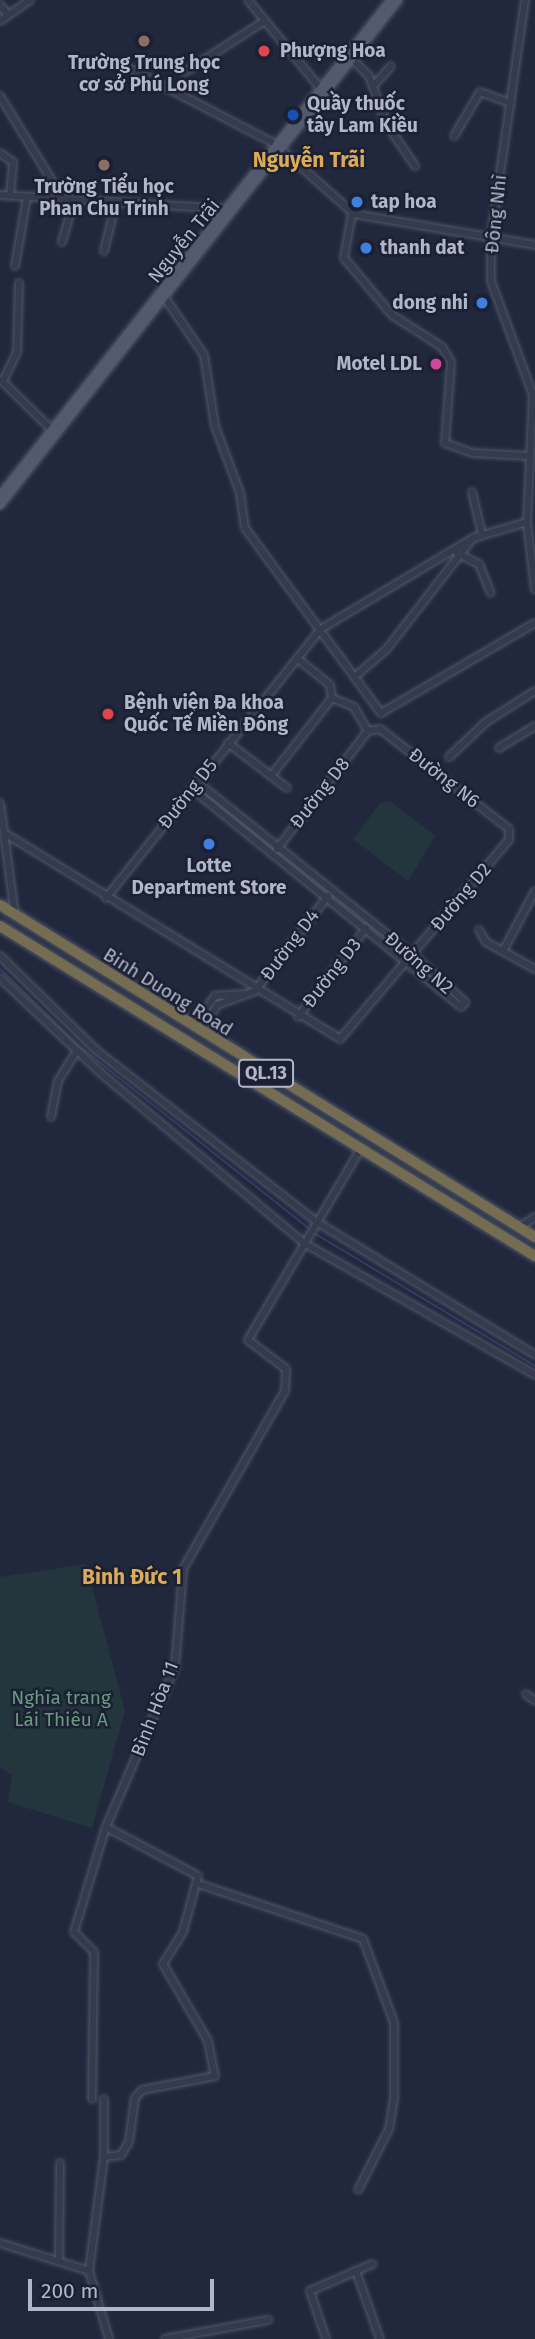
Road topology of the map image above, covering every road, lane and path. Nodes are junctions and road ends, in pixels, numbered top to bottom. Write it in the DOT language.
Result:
graph roads {
  1 [pos="30,0"];
  2 [pos="248,0"];
  3 [pos="391,0"];
  4 [pos="398,0"];
  5 [pos="525,0"];
  6 [pos="0,5"];
  7 [pos="8,15"];
  8 [pos="0,21"];
  9 [pos="263,22"];
  10 [pos="349,56"];
  11 [pos="391,66"];
  12 [pos="129,68"];
  13 [pos="185,72"];
  14 [pos="374,85"];
  15 [pos="320,88"];
  16 [pos="0,96"];
  17 [pos="511,103"];
  18 [pos="454,136"];
  19 [pos="277,146"];
  20 [pos="0,153"];
  21 [pos="415,166"];
  22 [pos="0,195"];
  23 [pos="10,196"];
  24 [pos="27,197"];
  25 [pos="63,199"];
  26 [pos="74,200"];
  27 [pos="116,202"];
  28 [pos="226,209"];
  29 [pos="351,213"];
  30 [pos="491,237"];
  31 [pos="62,242"];
  32 [pos="535,245"];
  33 [pos="104,251"];
  34 [pos="15,267"];
  35 [pos="19,283"];
  36 [pos="162,293"];
  37 [pos="134,323"];
  38 [pos="4,383"];
  39 [pos="0,389"];
  40 [pos="50,428"];
  41 [pos="529,456"];
  42 [pos="23,469"];
  43 [pos="532,486"];
  44 [pos="472,492"];
  45 [pos="0,496"];
  46 [pos="0,506"];
  47 [pos="527,522"];
  48 [pos="482,534"];
  49 [pos="470,540"];
  50 [pos="457,553"];
  51 [pos="535,589"];
  52 [pos="491,593"];
  53 [pos="535,623"];
  54 [pos="321,629"];
  55 [pos="298,659"];
  56 [pos="358,674"];
  57 [pos="535,691"];
  58 [pos="332,698"];
  59 [pos="535,726"];
  60 [pos="368,731"];
  61 [pos="228,743"];
  62 [pos="499,748"];
  63 [pos="449,757"];
  64 [pos="271,776"];
  65 [pos="197,782"];
  66 [pos="287,788"];
  67 [pos="192,789"];
  68 [pos="0,803"];
  69 [pos="6,834"];
  70 [pos="509,840"];
  71 [pos="278,847"];
  72 [pos="273,854"];
  73 [pos="332,890"];
  74 [pos="535,891"];
  75 [pos="327,897"];
  76 [pos="106,898"];
  77 [pos="0,905"];
  78 [pos="15,916"];
  79 [pos="0,926"];
  80 [pos="366,929"];
  81 [pos="479,930"];
  82 [pos="503,951"];
  83 [pos="412,954"];
  84 [pos="0,956"];
  85 [pos="406,960"];
  86 [pos="535,969"];
  87 [pos="0,978"];
  88 [pos="255,991"];
  89 [pos="298,1017"];
  90 [pos="196,1030"];
  91 [pos="77,1051"];
  92 [pos="51,1117"];
  93 [pos="366,1134"];
  94 [pos="360,1150"];
  95 [pos="535,1217"];
  96 [pos="317,1222"];
  97 [pos="530,1231"];
  98 [pos="306,1241"];
  99 [pos="516,1244"];
  100 [pos="535,1255"];
  101 [pos="535,1355"];
  102 [pos="535,1375"];
  103 [pos="526,1693"];
  104 [pos="535,1701"];
  105 [pos="106,1827"];
  106 [pos="196,1883"];
  107 [pos="92,2099"];
  108 [pos="104,2099"];
  109 [pos="104,2157"];
  110 [pos="60,2163"];
  111 [pos="358,2190"];
  112 [pos="0,2243"];
  113 [pos="59,2261"];
  114 [pos="372,2264"];
  115 [pos="356,2270"];
  116 [pos="89,2271"];
  117 [pos="268,2320"];
  118 [pos="109,2339"];
  119 [pos="165,2339"];
  120 [pos="326,2339"];
  121 [pos="380,2339"];
  1 -- 7 [label="street"];
  2 -- 9 [label="street"];
  3 -- 10 [label="main road, Nguyễn Trãi"];
  4 -- 10 [label="main road, Nguyễn Trãi"];
  5 -- 17 [label="street, Đông Nhì"];
  6 -- 7 [label="street"];
  7 -- 8 [label="street"];
  9 -- 13 [label="street"];
  9 -- 15 [label="street"];
  10 -- 14 [label="street"];
  10 -- 15 [label="main road, Nguyễn Trãi"];
  10 -- 19 [label="main road, Nguyễn Trãi"];
  11 -- 14 [label="street"];
  12 -- 19 [label="street"];
  14 -- 21 [label="street"];
  15 -- 19 [label="main road, Nguyễn Trãi"];
  16 -- 25 [label="street"];
  17 -- 18 [label="street"];
  17 -- 30 [label="street, Đông Nhì"];
  19 -- 28 [label="main road, Nguyễn Trãi"];
  19 -- 29 [label="street"];
  20 -- 23 [label="street"];
  22 -- 23 [label="street"];
  23 -- 24 [label="street"];
  24 -- 25 [label="street"];
  24 -- 34 [label="street"];
  25 -- 26 [label="street"];
  26 -- 27 [label="street"];
  26 -- 31 [label="street"];
  27 -- 28 [label="street"];
  27 -- 33 [label="street"];
  28 -- 36 [label="main road, Nguyễn Trãi"];
  28 -- 37 [label="main road, Nguyễn Trãi"];
  29 -- 30 [label="street"];
  29 -- 41 [label="street"];
  30 -- 32 [label="street"];
  30 -- 41 [label="street, Đông Nhì"];
  35 -- 38 [label="street"];
  36 -- 37 [label="main road, Nguyễn Trãi"];
  36 -- 54 [label="street"];
  37 -- 40 [label="main road, Nguyễn Trãi"];
  37 -- 42 [label="main road, Nguyễn Trãi"];
  38 -- 39 [label="street"];
  38 -- 40 [label="street"];
  40 -- 42 [label="main road, Nguyễn Trãi"];
  41 -- 43 [label="street, Đông Nhì"];
  42 -- 45 [label="main road, Nguyễn Trãi"];
  42 -- 46 [label="main road, Nguyễn Trãi"];
  43 -- 47 [label="street, Đông Nhì"];
  44 -- 48 [label="street"];
  47 -- 48 [label="street"];
  47 -- 51 [label="street, Đông Nhì"];
  48 -- 49 [label="street"];
  49 -- 50 [label="street"];
  49 -- 54 [label="street"];
  50 -- 52 [label="street"];
  50 -- 56 [label="street"];
  53 -- 56 [label="street"];
  54 -- 55 [label="street, Đường D5"];
  54 -- 56 [label="street"];
  55 -- 58 [label="street"];
  55 -- 61 [label="street, Đường D5"];
  57 -- 63 [label="street"];
  58 -- 60 [label="street"];
  58 -- 64 [label="street"];
  59 -- 62 [label="street"];
  60 -- 70 [label="street, Đường N6"];
  60 -- 71 [label="street, Đường D8"];
  61 -- 64 [label="street"];
  61 -- 65 [label="street, Đường D5"];
  64 -- 66 [label="street"];
  65 -- 67 [label="street, Đường D5"];
  65 -- 71 [label="street, Đường N2"];
  67 -- 72 [label="street, Đường N2"];
  67 -- 76 [label="street, Đường D5"];
  68 -- 69 [label="street"];
  69 -- 76 [label="street"];
  69 -- 78 [label="street"];
  70 -- 83 [label="street, Đường D2"];
  71 -- 72 [label="street, Đường D8"];
  71 -- 73 [label="street, Đường N2"];
  72 -- 75 [label="street, Đường N2"];
  73 -- 75 [label="street, Đường D4"];
  73 -- 83 [label="street, Đường N2"];
  74 -- 82 [label="street"];
  75 -- 80 [label="street, Đường N2"];
  75 -- 88 [label="street, Đường D4"];
  76 -- 88 [label="street"];
  77 -- 78 [label="highway, Binh Duong Road / QL.13"];
  78 -- 90 [label="highway, Binh Duong Road / QL.13"];
  79 -- 94 [label="highway, Binh Duong Road / QL.13"];
  80 -- 85 [label="street, Đường N2"];
  80 -- 89 [label="street, Đường D3"];
  81 -- 82 [label="street"];
  82 -- 86 [label="street"];
  83 -- 85 [label="street, Đường D2"];
  83 -- 85 [label="street, Đường N2"];
  84 -- 96 [label="street"];
  85 -- 89 [label="street, Đường D2"];
  87 -- 91 [label="street"];
  88 -- 89 [label="street"];
  88 -- 90 [label="street, Đường D4"];
  90 -- 93 [label="highway, Binh Duong Road / QL.13"];
  91 -- 92 [label="street"];
  91 -- 98 [label="street"];
  93 -- 94 [label="highway"];
  93 -- 97 [label="highway, Binh Duong Road / QL.13"];
  94 -- 96 [label="street"];
  94 -- 99 [label="highway, Binh Duong Road / QL.13"];
  95 -- 97 [label="street"];
  96 -- 98 [label="street"];
  96 -- 101 [label="street"];
  97 -- 99 [label="highway"];
  98 -- 102 [label="street"];
  98 -- 105 [label="street, Bình Hòa 11"];
  99 -- 100 [label="highway, Binh Duong Road / QL.13"];
  103 -- 104 [label="street"];
  105 -- 106 [label="street"];
  105 -- 107 [label="street, Bình Hòa 11"];
  106 -- 109 [label="street"];
  106 -- 111 [label="street"];
  108 -- 109 [label="street"];
  109 -- 116 [label="street"];
  110 -- 113 [label="street"];
  112 -- 113 [label="street"];
  113 -- 116 [label="street"];
  114 -- 115 [label="street"];
  115 -- 120 [label="street"];
  115 -- 121 [label="street"];
  116 -- 118 [label="street"];
  117 -- 119 [label="street"];
}
